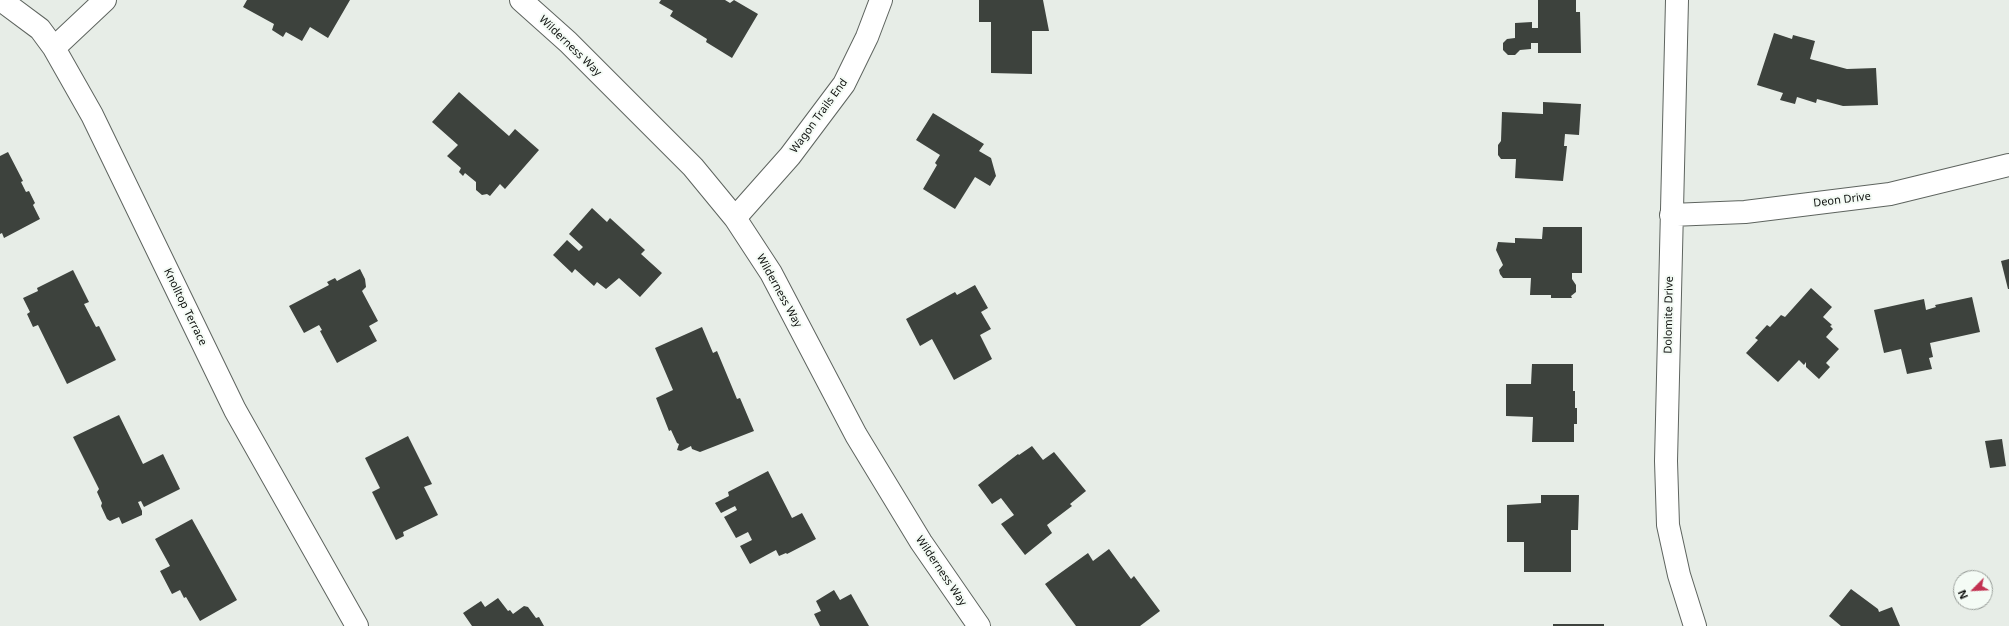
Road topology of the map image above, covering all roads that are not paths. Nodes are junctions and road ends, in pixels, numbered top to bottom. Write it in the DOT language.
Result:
graph roads {
  1 [pos="1,0"];
  2 [pos="105,0"];
  3 [pos="521,0"];
  4 [pos="881,0"];
  5 [pos="1677,0"];
  6 [pos="54,48"];
  7 [pos="2009,165"];
  8 [pos="1671,215"];
  9 [pos="735,218"];
  10 [pos="357,626"];
  11 [pos="979,626"];
  12 [pos="1695,626"];
  1 -- 6 [label="street, Knolltop Terrace"];
  2 -- 6 [label="street"];
  3 -- 9 [label="street, Wilderness Way"];
  4 -- 9 [label="street, Wagon Trails End"];
  5 -- 8 [label="street, Dolomite Drive"];
  6 -- 10 [label="street, Knolltop Terrace"];
  7 -- 8 [label="street, Deon Drive"];
  8 -- 12 [label="street, Dolomite Drive"];
  9 -- 11 [label="street, Wilderness Way"];
}
